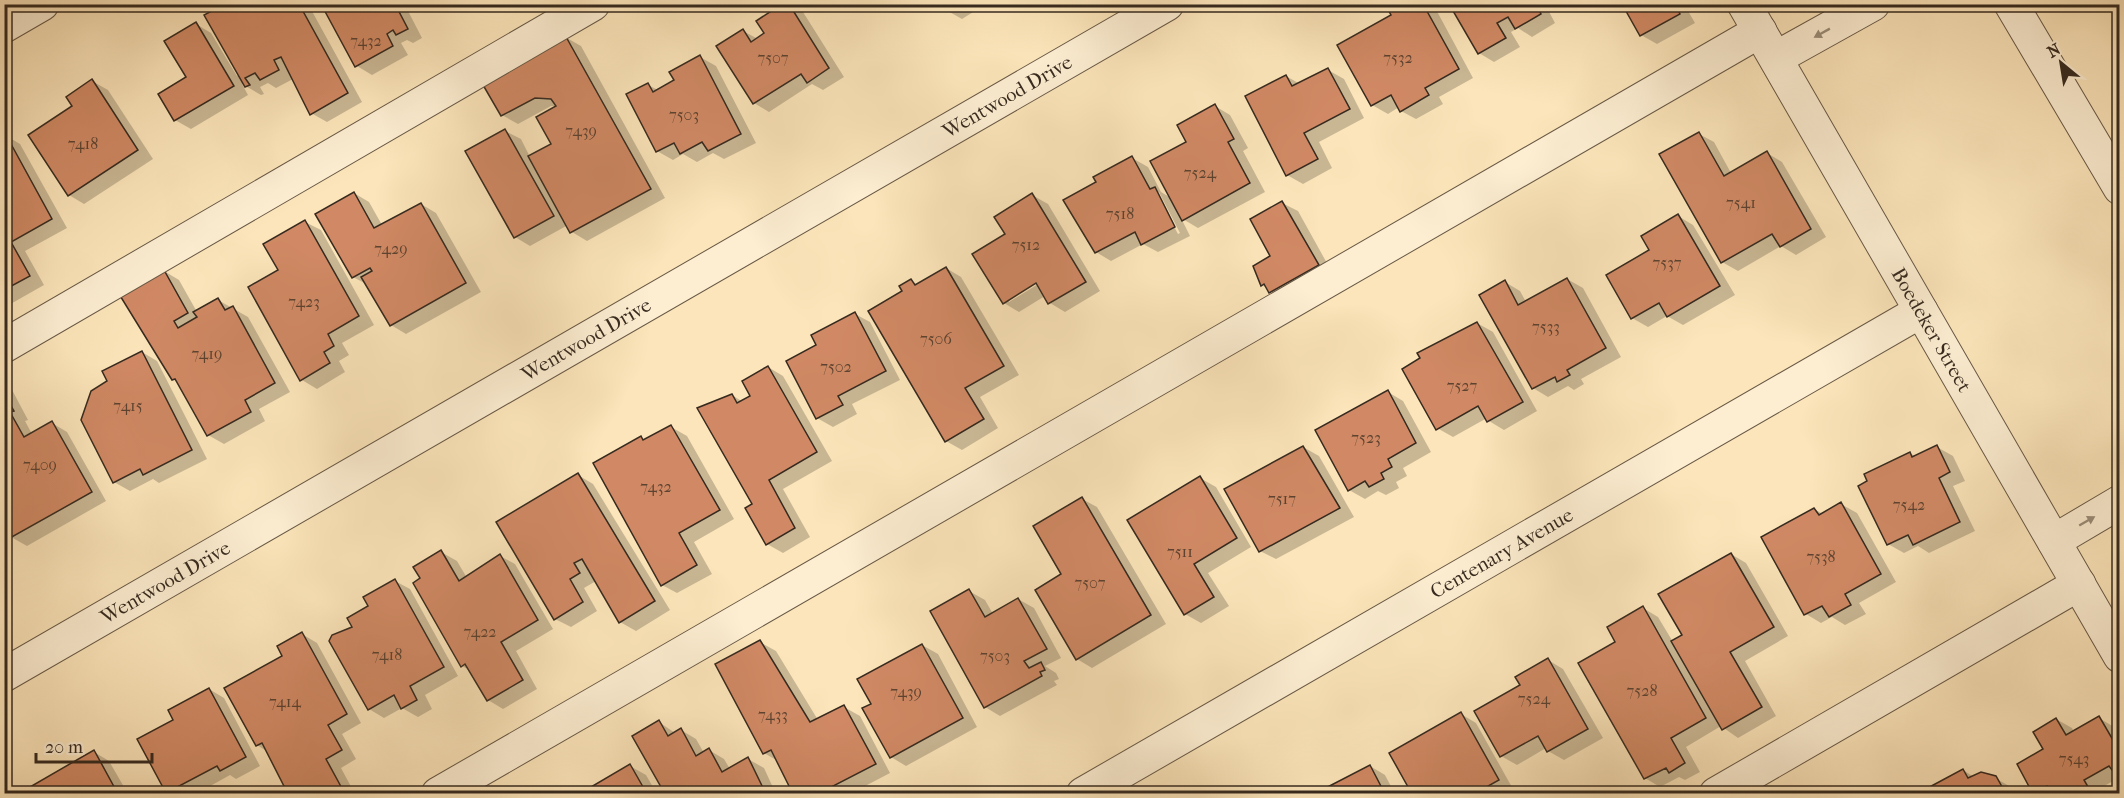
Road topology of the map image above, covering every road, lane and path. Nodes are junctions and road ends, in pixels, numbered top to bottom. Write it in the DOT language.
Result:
graph roads {
  1 [pos="42,4"];
  2 [pos="593,4"];
  3 [pos="1167,4"];
  4 [pos="2011,4"];
  5 [pos="1871,6"];
  6 [pos="1752,18"];
  7 [pos="4,26"];
  8 [pos="1776,58"];
  9 [pos="2120,188"];
  10 [pos="1921,311"];
  11 [pos="4,346"];
  12 [pos="2120,502"];
  13 [pos="2054,540"];
  14 [pos="2079,584"];
  15 [pos="2111,622"];
  16 [pos="2120,656"];
  17 [pos="4,675"];
  18 [pos="438,794"];
  19 [pos="1083,794"];
  20 [pos="1716,794"];
  1 -- 7 [label="street"];
  2 -- 11 [label="street"];
  3 -- 17 [label="street, Wentwood Drive"];
  4 -- 9 [label="street"];
  5 -- 8 [label="street, one-way"];
  6 -- 8 [label="street, Boedeker Street"];
  6 -- 18 [label="street"];
  8 -- 10 [label="street, Boedeker Street"];
  10 -- 13 [label="street, Boedeker Street"];
  10 -- 19 [label="street, Centenary Avenue"];
  13 -- 12 [label="street, one-way"];
  13 -- 14 [label="street, Boedeker Street"];
  14 -- 15 [label="street, Boedeker Street"];
  14 -- 20 [label="street"];
  15 -- 16 [label="street, Boedeker Street"];
}
